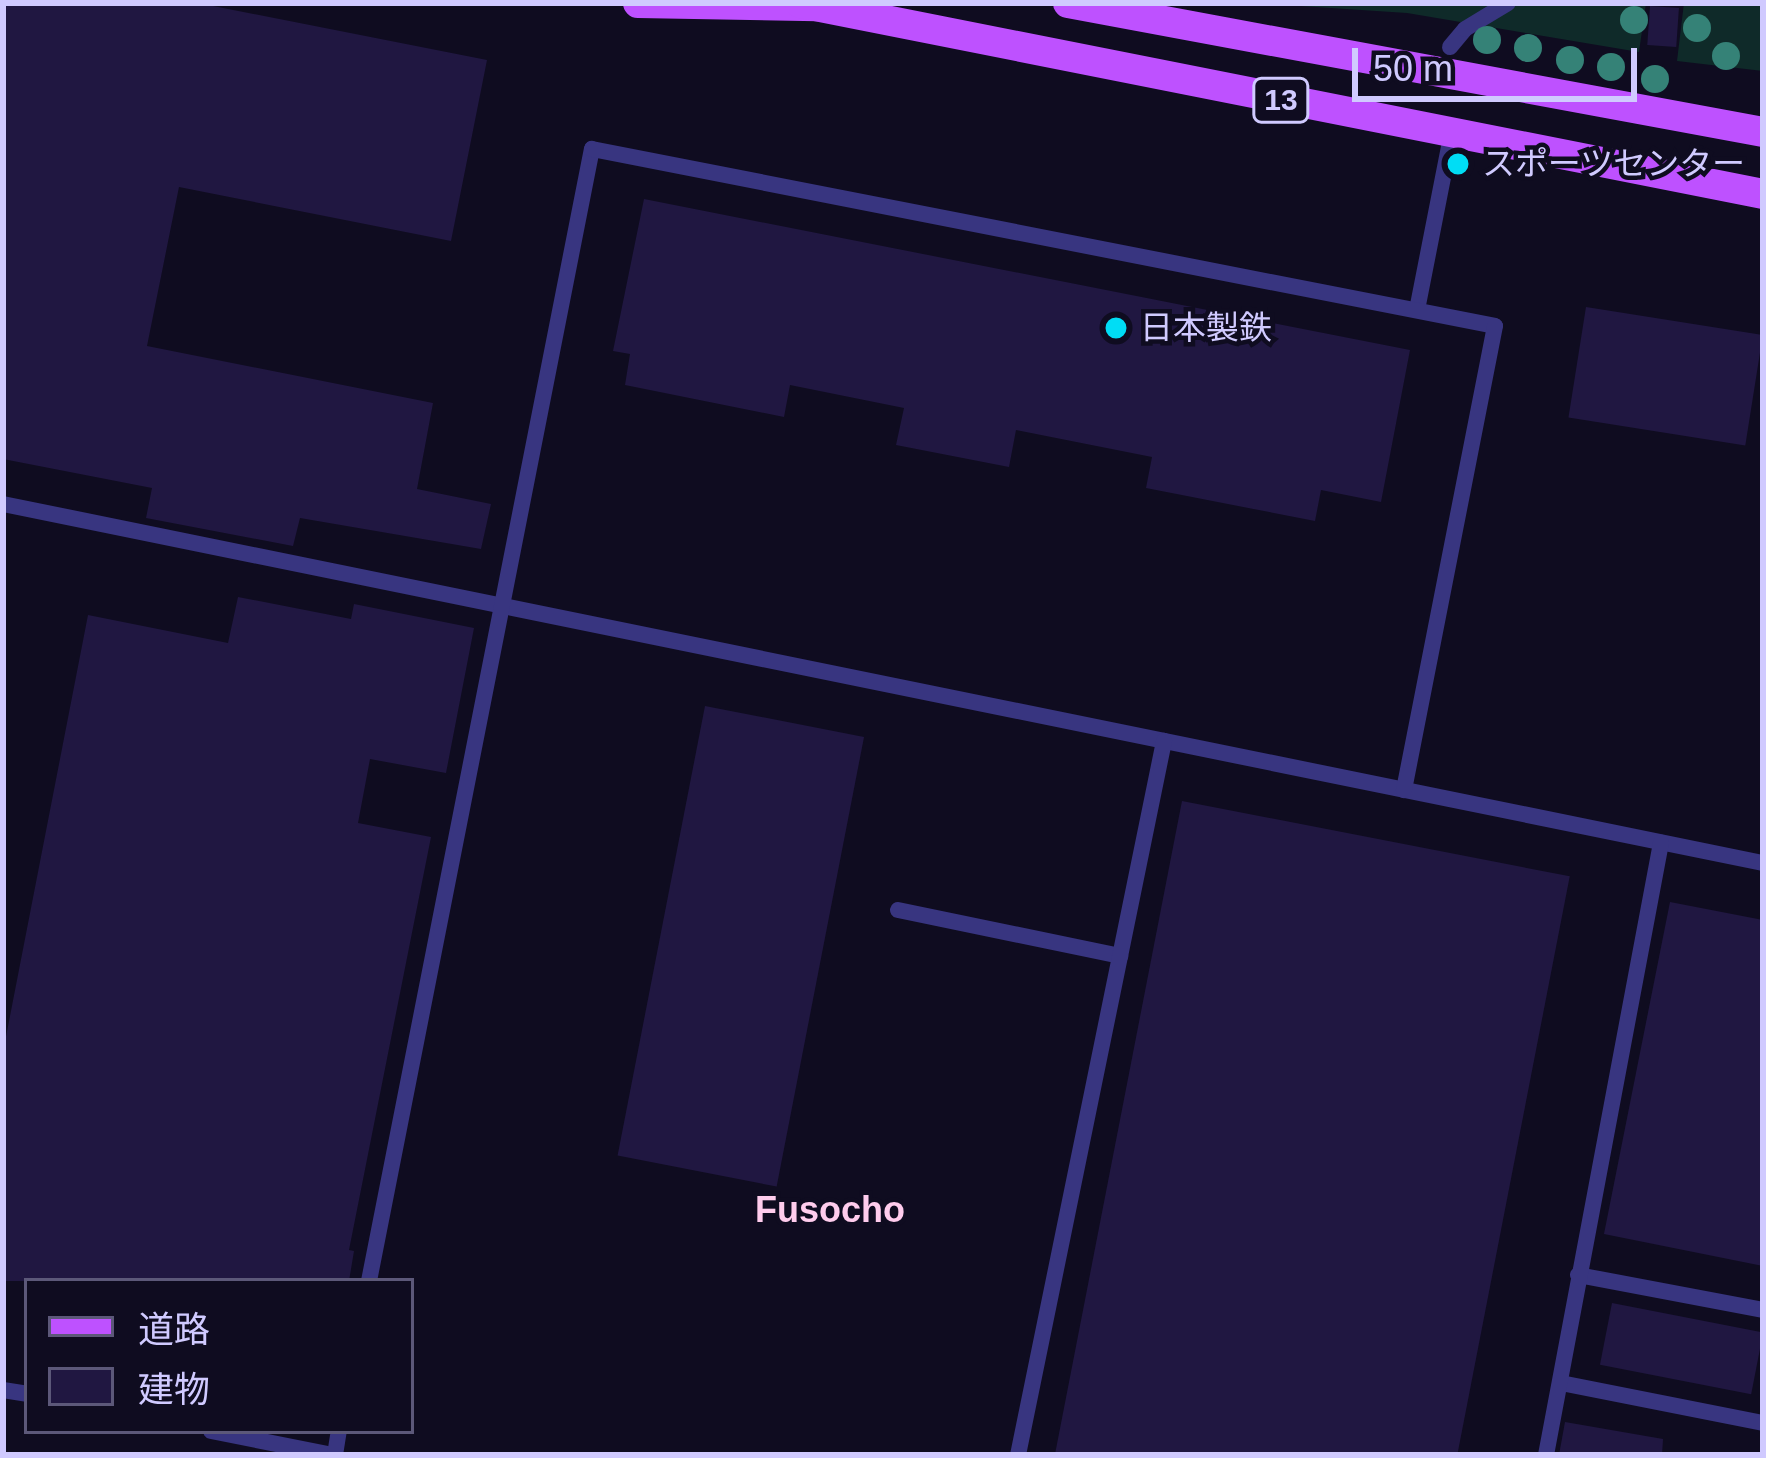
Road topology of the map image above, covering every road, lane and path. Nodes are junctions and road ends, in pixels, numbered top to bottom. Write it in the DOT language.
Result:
graph roads {
  1 [pos="638,3"];
  2 [pos="1069,3"];
  3 [pos="1508,3"];
  4 [pos="809,5"];
  5 [pos="1450,47"];
  6 [pos="1452,132"];
  7 [pos="1763,132"];
  8 [pos="1763,194"];
  9 [pos="1417,310"];
  10 [pos="3,504"];
  11 [pos="502,606"];
  12 [pos="1164,741"];
  13 [pos="1404,790"];
  14 [pos="1661,843"];
  15 [pos="1763,863"];
  16 [pos="898,910"];
  17 [pos="1120,956"];
  18 [pos="1578,1275"];
  19 [pos="370,1278"];
  20 [pos="1763,1310"];
  21 [pos="1561,1383"];
  22 [pos="1763,1423"];
  23 [pos="227,1434"];
  24 [pos="333,1455"];
  25 [pos="1018,1455"];
  26 [pos="1546,1455"];
  1 -- 4 [label="main road"];
  2 -- 7 [label="main road, 13"];
  3 -- 5 [label="lane"];
  4 -- 6 [label="main road, 13"];
  6 -- 8 [label="main road, 13"];
  6 -- 9 [label="lane"];
  9 -- 11 [label="lane"];
  9 -- 13 [label="lane"];
  10 -- 11 [label="lane"];
  11 -- 12 [label="lane"];
  11 -- 19 [label="lane"];
  12 -- 13 [label="lane"];
  12 -- 17 [label="lane"];
  13 -- 14 [label="lane"];
  14 -- 15 [label="lane"];
  14 -- 18 [label="lane"];
  16 -- 17 [label="lane"];
  17 -- 25 [label="lane"];
  18 -- 20 [label="lane"];
  18 -- 21 [label="lane"];
  21 -- 22 [label="lane"];
  21 -- 26 [label="lane"];
  23 -- 24 [label="lane"];
}
